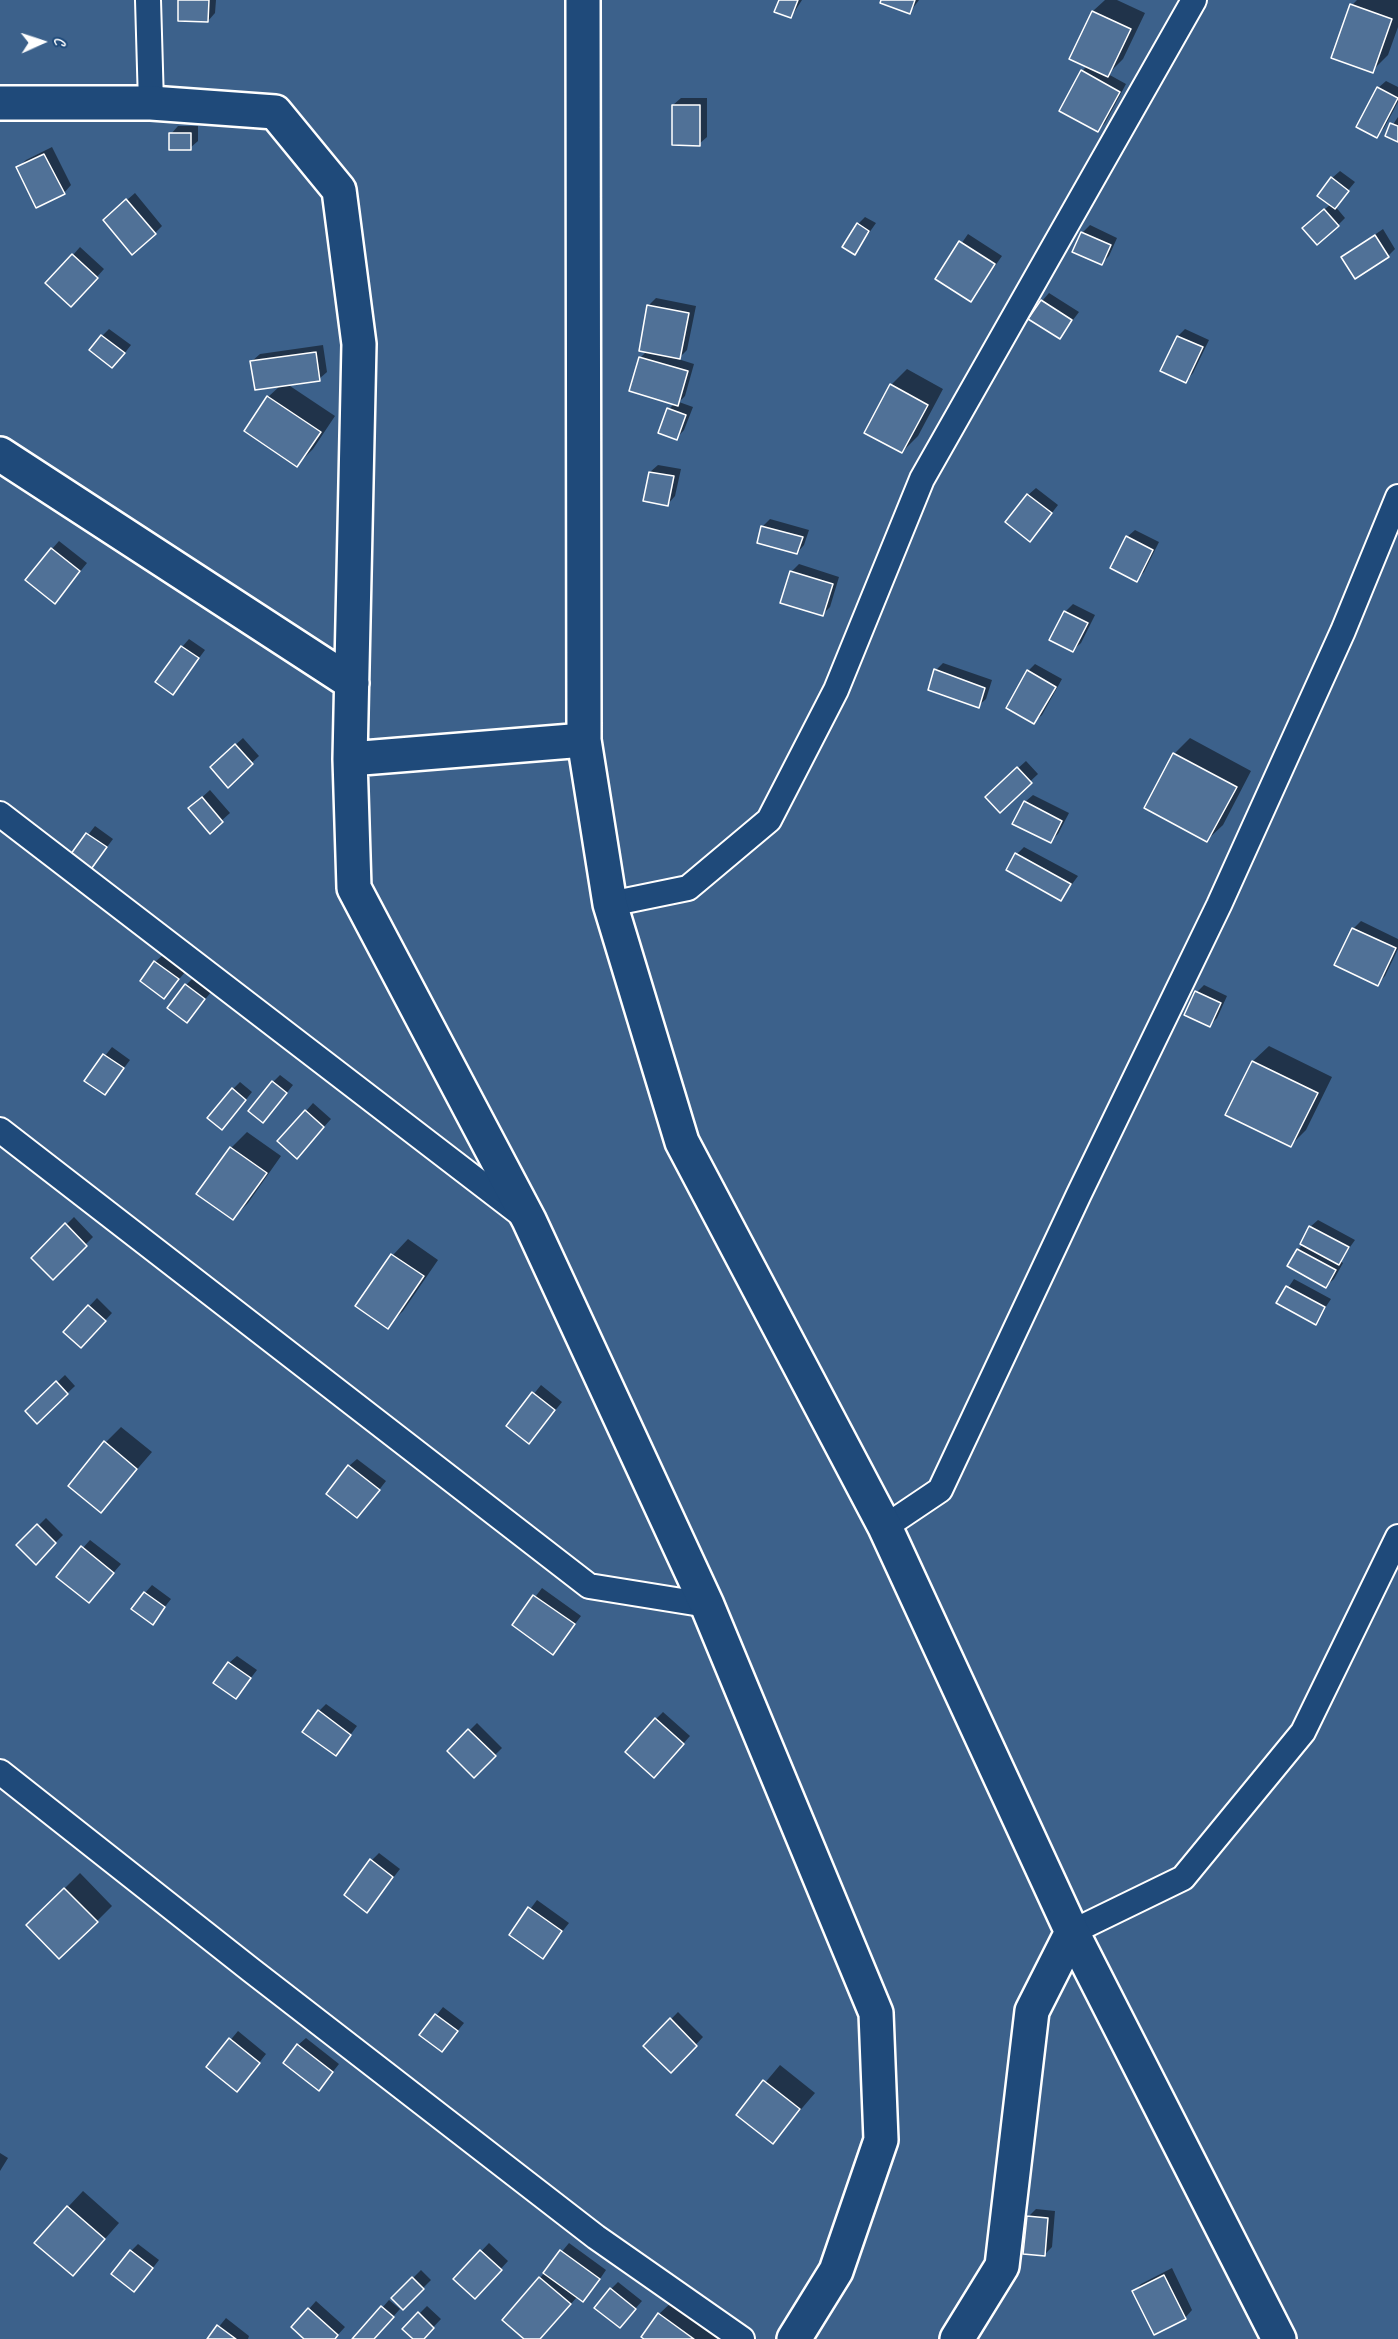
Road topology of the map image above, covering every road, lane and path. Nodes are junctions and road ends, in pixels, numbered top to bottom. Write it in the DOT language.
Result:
graph roads {
  1 [pos="148,0"];
  2 [pos="583,0"];
  3 [pos="1194,0"];
  4 [pos="0,103"];
  5 [pos="151,103"];
  6 [pos="0,454"];
  7 [pos="1398,497"];
  8 [pos="352,684"];
  9 [pos="584,740"];
  10 [pos="350,759"];
  11 [pos="0,814"];
  12 [pos="610,904"];
  13 [pos="0,1130"];
  14 [pos="529,1220"];
  15 [pos="885,1527"];
  16 [pos="1398,1537"];
  17 [pos="707,1605"];
  18 [pos="0,1772"];
  19 [pos="1072,1932"];
  20 [pos="742,2339"];
  21 [pos="794,2339"];
  22 [pos="957,2339"];
  23 [pos="1279,2339"];
  1 -- 5 [label="lane"];
  2 -- 9 [label="street"];
  3 -- 12 [label="lane"];
  4 -- 5 [label="street"];
  5 -- 8 [label="street"];
  6 -- 8 [label="street"];
  7 -- 15 [label="lane"];
  8 -- 10 [label="street"];
  9 -- 10 [label="street"];
  9 -- 12 [label="street"];
  10 -- 14 [label="street"];
  11 -- 14 [label="lane"];
  12 -- 15 [label="street"];
  13 -- 17 [label="lane"];
  14 -- 17 [label="street"];
  15 -- 19 [label="street"];
  16 -- 19 [label="lane"];
  17 -- 21 [label="street"];
  18 -- 20 [label="lane"];
  19 -- 22 [label="street"];
  19 -- 23 [label="street"];
}
